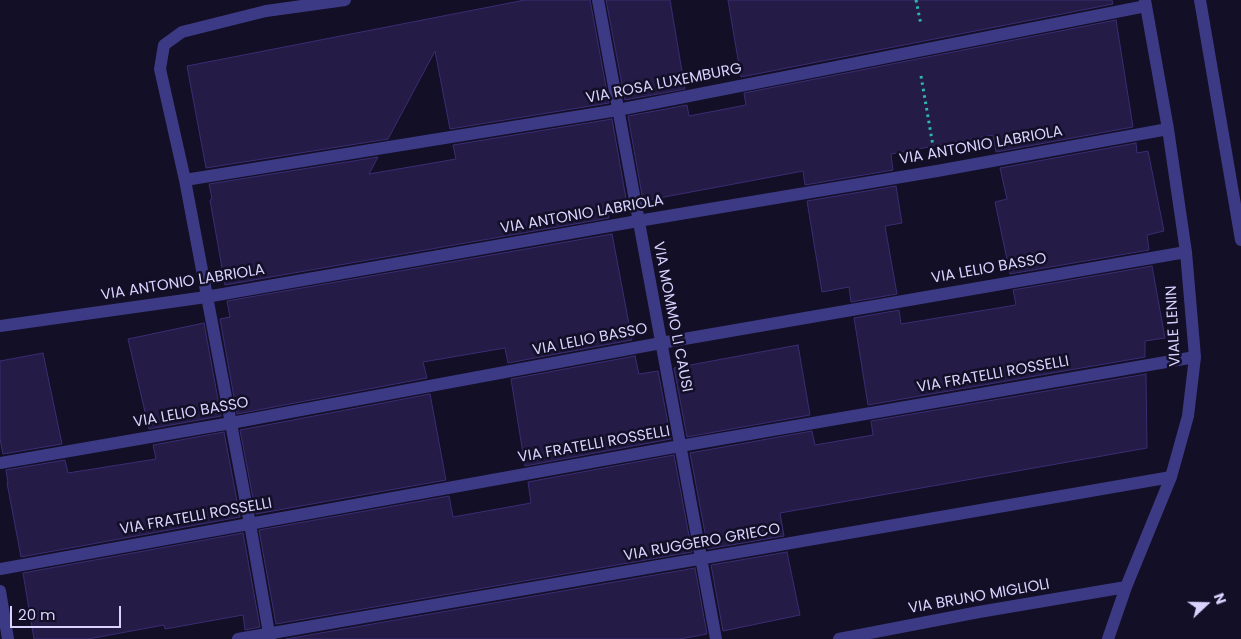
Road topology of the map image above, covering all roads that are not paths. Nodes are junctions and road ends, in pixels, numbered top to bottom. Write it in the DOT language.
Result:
graph roads {
  1 [pos="345,0"];
  2 [pos="598,0"];
  3 [pos="1200,0"];
  4 [pos="1146,3"];
  5 [pos="263,5"];
  6 [pos="618,110"];
  7 [pos="1168,129"];
  8 [pos="1236,168"];
  9 [pos="185,180"];
  10 [pos="638,221"];
  11 [pos="1241,240"];
  12 [pos="1186,252"];
  13 [pos="206,297"];
  14 [pos="0,326"];
  15 [pos="661,343"];
  16 [pos="1195,357"];
  17 [pos="231,423"];
  18 [pos="680,446"];
  19 [pos="0,463"];
  20 [pos="1171,477"];
  21 [pos="250,524"];
  22 [pos="701,560"];
  23 [pos="0,569"];
  24 [pos="1126,587"];
  25 [pos="0,591"];
  26 [pos="270,636"];
  27 [pos="8,639"];
  28 [pos="238,639"];
  29 [pos="716,639"];
  30 [pos="839,639"];
  31 [pos="1108,639"];
  1 -- 5 [label="street"];
  2 -- 6 [label="street, VIA MOMMO LI CAUSI"];
  3 -- 8 [label="street"];
  4 -- 6 [label="street, VIA ROSA LUXEMBURG"];
  4 -- 7 [label="street, VIALE LENIN"];
  5 -- 9 [label="street"];
  6 -- 9 [label="street, VIA ROSA LUXEMBURG"];
  6 -- 10 [label="street, VIA MOMMO LI CAUSI"];
  7 -- 10 [label="street, VIA ANTONIO LABRIOLA"];
  7 -- 12 [label="street, VIALE LENIN"];
  8 -- 11 [label="street"];
  9 -- 13 [label="street"];
  10 -- 13 [label="street, VIA ANTONIO LABRIOLA"];
  10 -- 15 [label="street, VIA MOMMO LI CAUSI"];
  12 -- 15 [label="street, VIA LELIO BASSO"];
  12 -- 16 [label="street, VIALE LENIN"];
  13 -- 14 [label="street, VIA ANTONIO LABRIOLA"];
  13 -- 17 [label="street"];
  15 -- 17 [label="street, VIA LELIO BASSO"];
  15 -- 18 [label="street, VIA MOMMO LI CAUSI"];
  16 -- 18 [label="street, VIA FRATELLI ROSSELLI"];
  16 -- 20 [label="street, VIALE LENIN"];
  17 -- 19 [label="street, VIA LELIO BASSO"];
  17 -- 21 [label="street"];
  18 -- 21 [label="street, VIA FRATELLI ROSSELLI"];
  18 -- 22 [label="street, VIA MOMMO LI CAUSI"];
  20 -- 22 [label="street, VIA RUGGERO GRIECO"];
  20 -- 24 [label="street, VIALE LENIN"];
  21 -- 23 [label="street, VIA FRATELLI ROSSELLI"];
  21 -- 26 [label="street"];
  22 -- 26 [label="street, VIA RUGGERO GRIECO"];
  22 -- 29 [label="street, VIA MOMMO LI CAUSI"];
  24 -- 30 [label="street, VIA BRUNO MIGLIOLI"];
  24 -- 31 [label="street, VIALE LENIN"];
  25 -- 27 [label="street"];
  26 -- 28 [label="street, VIA RUGGERO GRIECO"];
}
